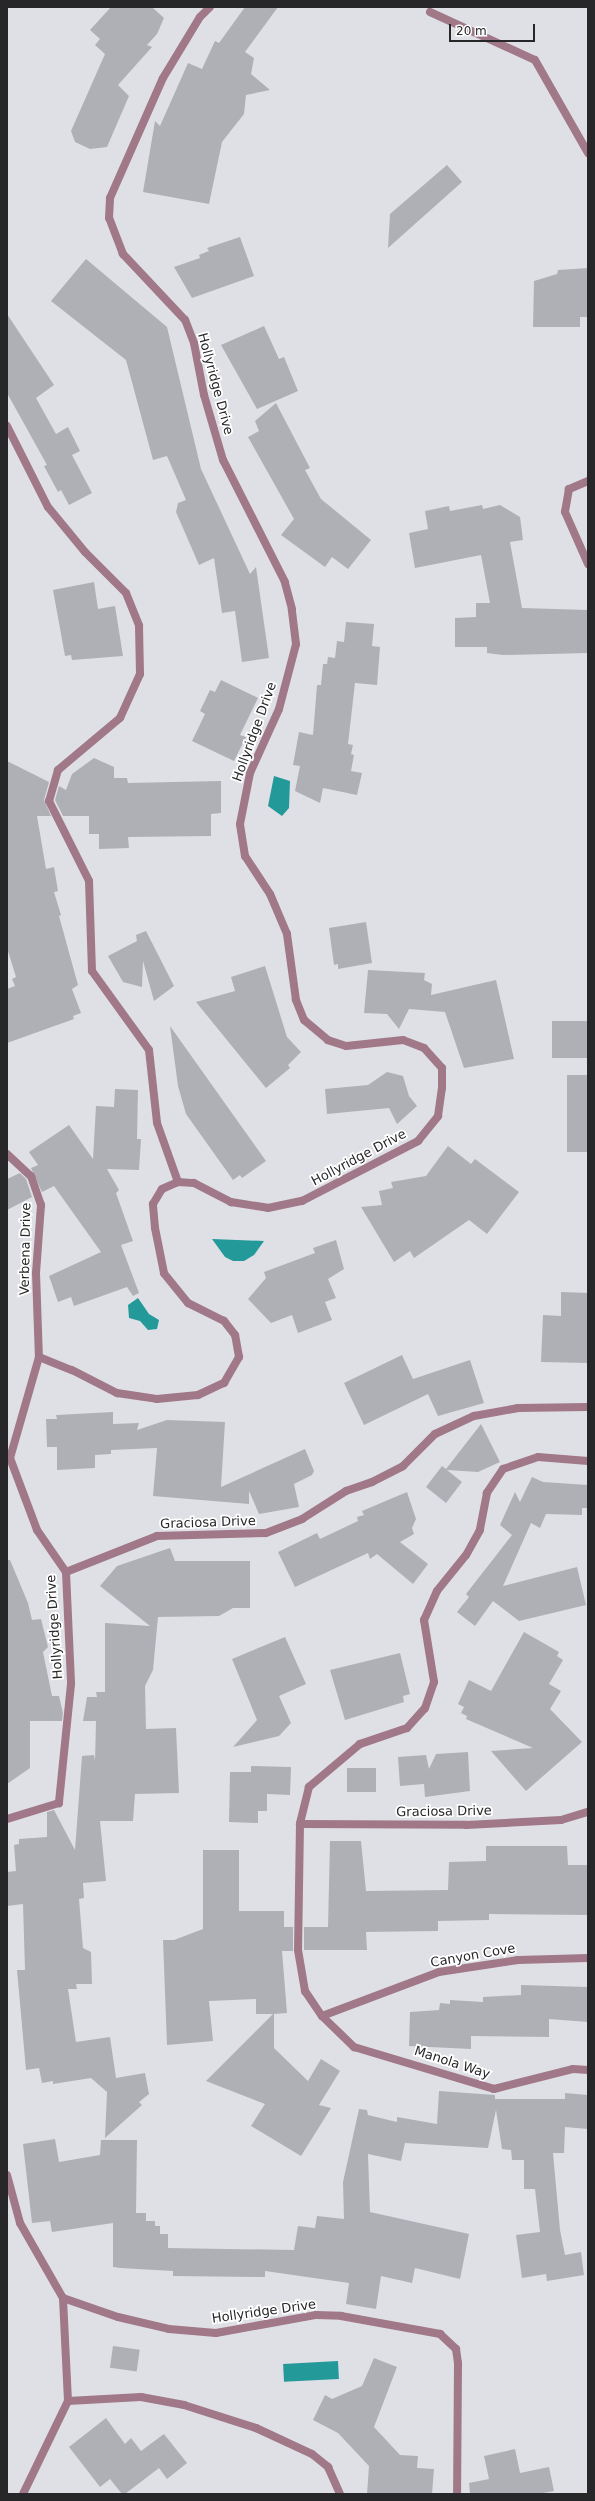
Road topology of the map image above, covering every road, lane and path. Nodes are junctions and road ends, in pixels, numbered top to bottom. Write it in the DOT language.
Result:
graph roads {
  1 [pos="210,7"];
  2 [pos="430,12"];
  3 [pos="588,153"];
  4 [pos="7,426"];
  5 [pos="588,481"];
  6 [pos="588,564"];
  7 [pos="7,1154"];
  8 [pos="178,1182"];
  9 [pos="39,1357"];
  10 [pos="588,1407"];
  11 [pos="588,1461"];
  12 [pos="66,1572"];
  13 [pos="588,1812"];
  14 [pos="7,1819"];
  15 [pos="300,1824"];
  16 [pos="588,1958"];
  17 [pos="322,2016"];
  18 [pos="588,2070"];
  19 [pos="7,2175"];
  20 [pos="63,2298"];
  21 [pos="68,2400"];
  22 [pos="23,2494"];
  23 [pos="340,2494"];
  24 [pos="457,2494"];
  1 -- 8 [label="street, Hollyridge Drive"];
  2 -- 3 [label="street"];
  4 -- 8 [label="street"];
  5 -- 6 [label="street"];
  7 -- 9 [label="street, Verbena Drive"];
  8 -- 9 [label="street"];
  9 -- 12 [label="street, Hollyridge Drive"];
  10 -- 12 [label="street, Graciosa Drive"];
  11 -- 15 [label="street"];
  12 -- 14 [label="street, Hollyridge Drive"];
  13 -- 15 [label="street, Graciosa Drive"];
  15 -- 17 [label="street"];
  16 -- 17 [label="street, Canyon Cove"];
  17 -- 18 [label="street, Manola Way"];
  19 -- 20 [label="street"];
  20 -- 21 [label="street"];
  20 -- 24 [label="street, Hollyridge Drive"];
  21 -- 22 [label="street"];
  21 -- 23 [label="street"];
}
